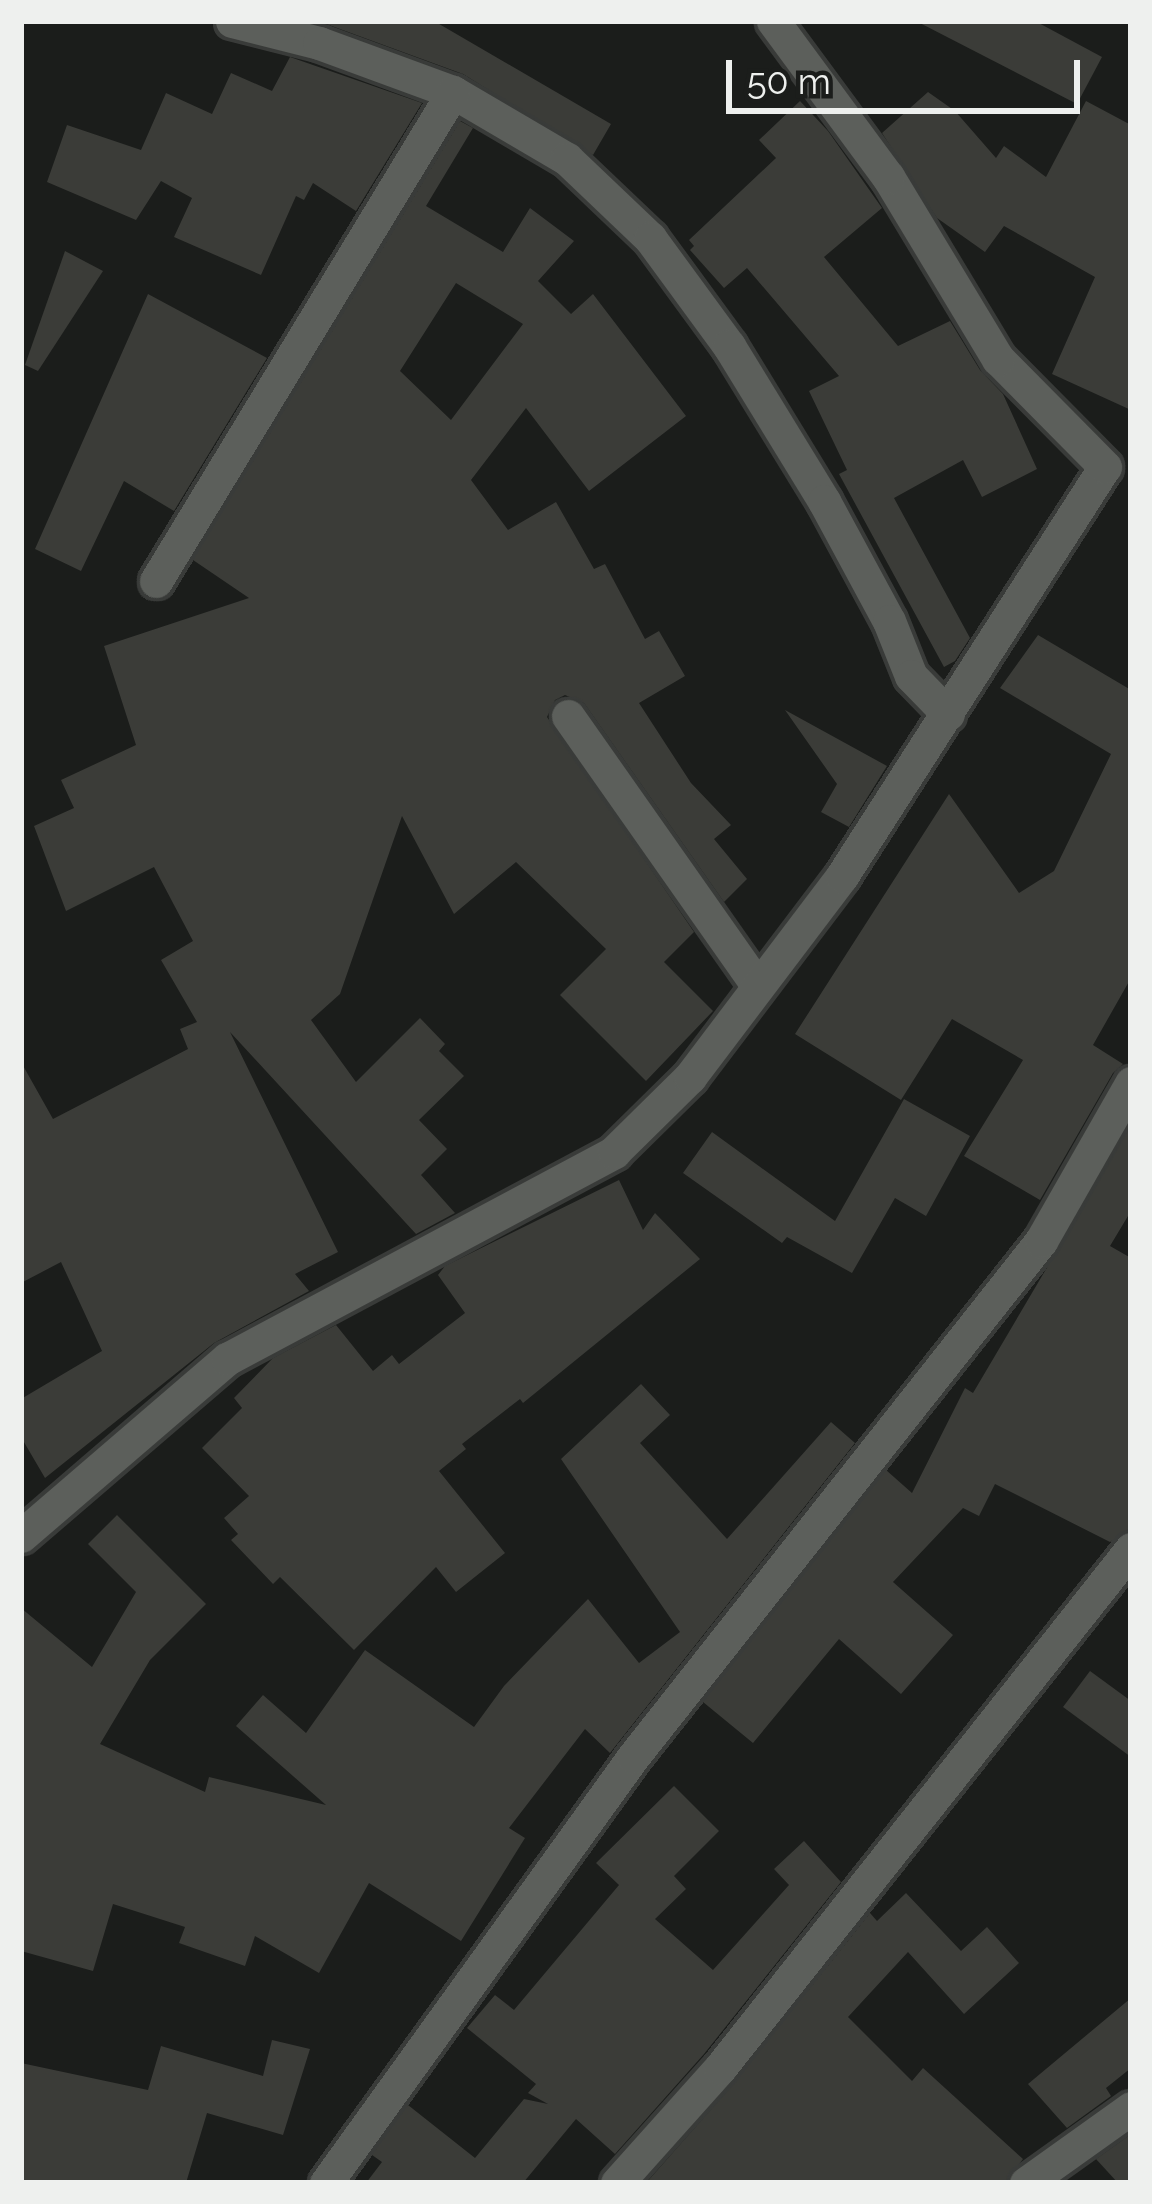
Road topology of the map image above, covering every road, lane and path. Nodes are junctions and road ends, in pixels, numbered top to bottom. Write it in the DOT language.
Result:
graph roads {
  1 [pos="232,21"];
  2 [pos="773,21"];
  3 [pos="453,92"];
  4 [pos="1118,473"];
  5 [pos="156,581"];
  6 [pos="948,714"];
  7 [pos="568,716"];
  8 [pos="757,985"];
  9 [pos="1131,1083"];
  10 [pos="24,1524"];
  11 [pos="1131,1549"];
  12 [pos="1131,2108"];
  13 [pos="326,2183"];
  14 [pos="617,2183"];
  15 [pos="1026,2183"];
  1 -- 3 [label="street"];
  2 -- 4 [label="street"];
  3 -- 5 [label="street"];
  3 -- 6 [label="street"];
  4 -- 6 [label="street"];
  6 -- 8 [label="street"];
  7 -- 8 [label="street"];
  8 -- 10 [label="street"];
  9 -- 13 [label="street"];
  11 -- 14 [label="street"];
  12 -- 15 [label="street"];
}
